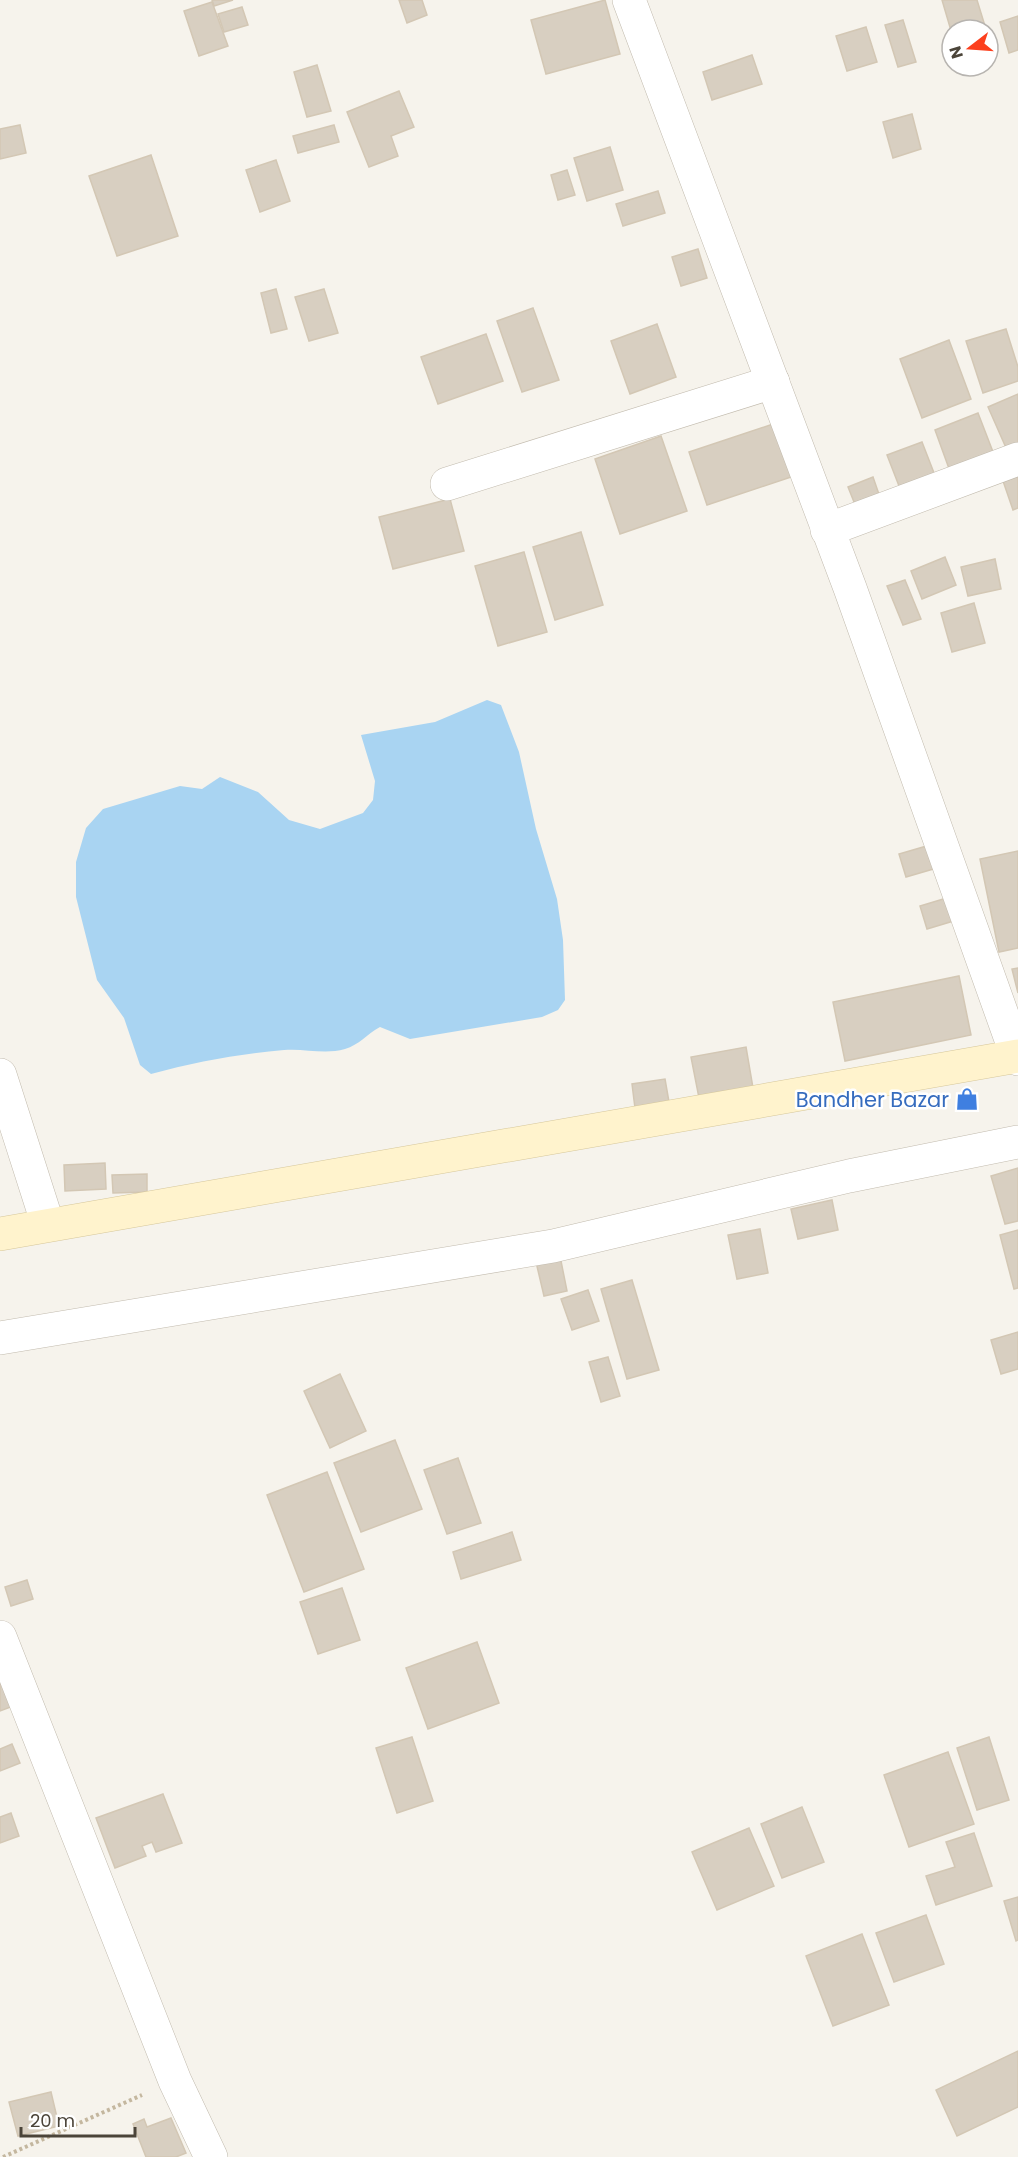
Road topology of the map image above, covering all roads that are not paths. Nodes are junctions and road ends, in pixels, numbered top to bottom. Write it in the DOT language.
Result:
graph roads {
  1 [pos="629,0"];
  2 [pos="773,382"];
  3 [pos="1018,459"];
  4 [pos="447,484"];
  5 [pos="827,530"];
  6 [pos="1018,1057"];
  7 [pos="0,1075"];
  8 [pos="1018,1142"];
  9 [pos="48,1225"];
  10 [pos="0,1234"];
  11 [pos="0,1338"];
  12 [pos="0,1636"];
  13 [pos="211,2157"];
  1 -- 2 [label="street"];
  2 -- 4 [label="street"];
  2 -- 5 [label="street"];
  3 -- 5 [label="street"];
  5 -- 6 [label="street"];
  6 -- 9 [label="street"];
  7 -- 9 [label="street"];
  8 -- 11 [label="street"];
  9 -- 10 [label="street"];
  12 -- 13 [label="street"];
}
